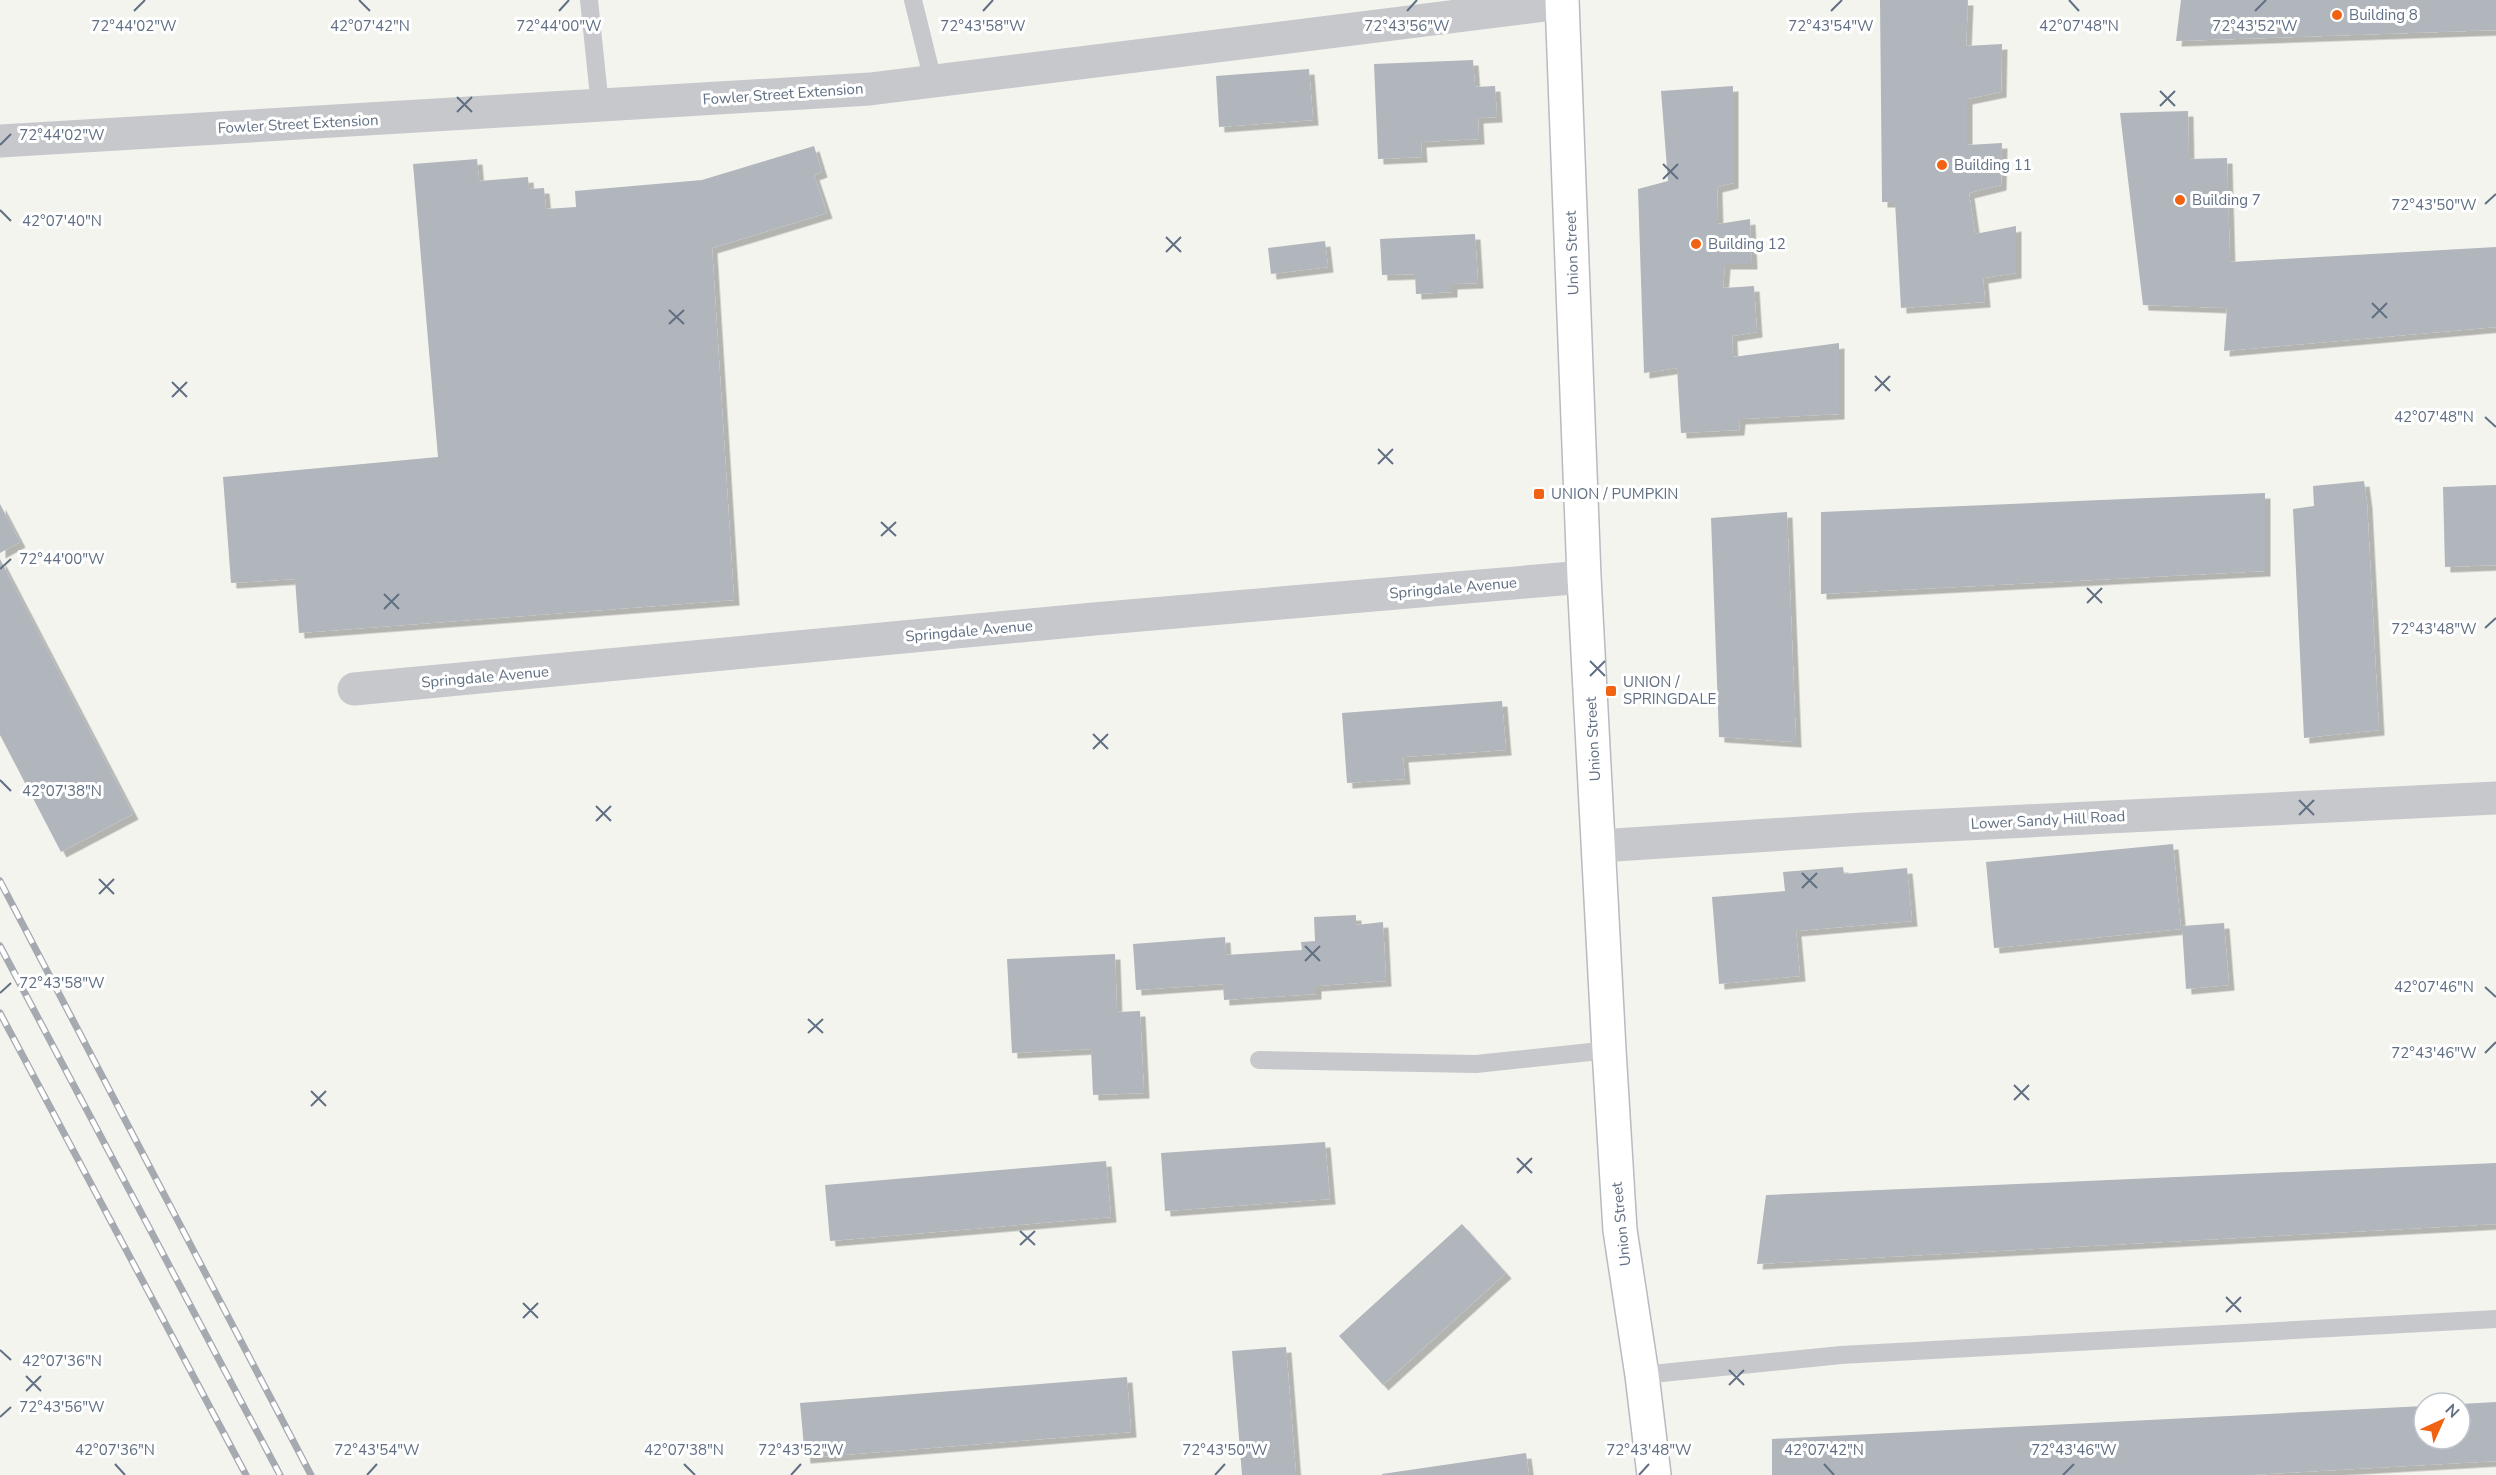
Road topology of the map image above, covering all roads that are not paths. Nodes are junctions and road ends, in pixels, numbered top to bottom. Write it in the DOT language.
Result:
graph roads {
  1 [pos="589,0"];
  2 [pos="913,0"];
  3 [pos="1562,1"];
  4 [pos="933,81"];
  5 [pos="600,106"];
  6 [pos="0,141"];
  7 [pos="1584,577"];
  8 [pos="354,689"];
  9 [pos="2496,798"];
  10 [pos="1599,846"];
  11 [pos="1609,1050"];
  12 [pos="1259,1060"];
  13 [pos="2496,1319"];
  14 [pos="1642,1375"];
  15 [pos="1654,1475"];
  1 -- 5 [label="lane"];
  2 -- 4 [label="lane"];
  3 -- 4 [label="street, Fowler Street Extension"];
  3 -- 7 [label="main road, Union Street"];
  4 -- 5 [label="street, Fowler Street Extension"];
  5 -- 6 [label="street, Fowler Street Extension"];
  7 -- 8 [label="street, Springdale Avenue"];
  7 -- 10 [label="main road, Union Street"];
  9 -- 10 [label="street, Lower Sandy Hill Road"];
  10 -- 11 [label="main road, Union Street"];
  11 -- 12 [label="lane"];
  11 -- 14 [label="main road, Union Street"];
  13 -- 14 [label="lane"];
  14 -- 15 [label="main road, Union Street"];
}
